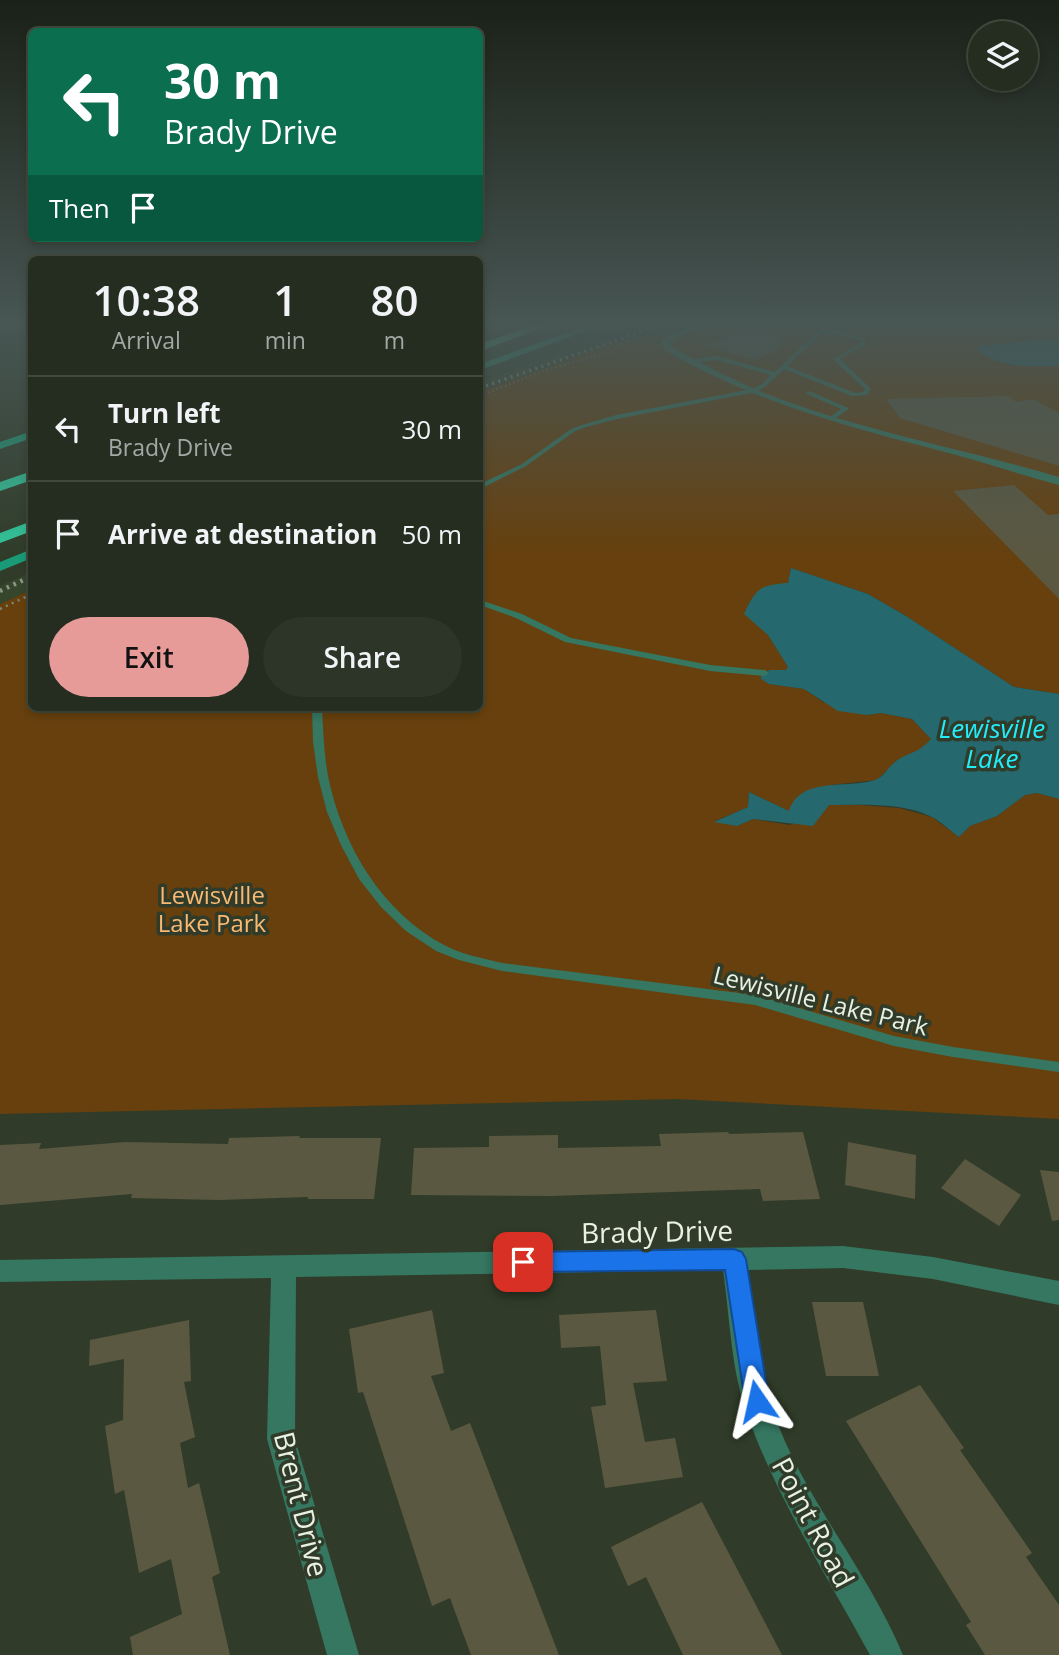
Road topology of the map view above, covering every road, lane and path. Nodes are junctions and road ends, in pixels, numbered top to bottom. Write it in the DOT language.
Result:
graph roads {
  1 [pos="690,403"];
  2 [pos="789,403"];
  3 [pos="833,403"];
  4 [pos="832,418"];
  5 [pos="28,436"];
  6 [pos="0,446"];
  7 [pos="28,462"];
  8 [pos="0,473"];
  9 [pos="28,476"];
  10 [pos="1059,481"];
  11 [pos="483,486"];
  12 [pos="0,487"];
  13 [pos="28,527"];
  14 [pos="0,538"];
  15 [pos="28,555"];
  16 [pos="0,568"];
  17 [pos="28,596"];
  18 [pos="483,603"];
  19 [pos="0,609"];
  20 [pos="765,673"];
  21 [pos="317,711"];
  22 [pos="1059,1067"];
  23 [pos="734,1259"];
  24 [pos="284,1265"];
  25 [pos="0,1271"];
  26 [pos="1059,1293"];
  27 [pos="343,1655"];
  28 [pos="887,1655"];
  1 -- 11 [label="lane"];
  2 -- 4 [label="street"];
  3 -- 4 [label="lane"];
  4 -- 10 [label="street"];
  5 -- 6 [label="main road"];
  7 -- 8 [label="highway"];
  9 -- 12 [label="highway"];
  13 -- 14 [label="highway"];
  15 -- 16 [label="main road"];
  17 -- 19 [label="path"];
  18 -- 20 [label="lane"];
  21 -- 22 [label="lane, Lewisville Lake Park"];
  23 -- 24 [label="street, Brady Drive"];
  23 -- 26 [label="street, Brady Drive"];
  23 -- 28 [label="street, Point Road"];
  24 -- 25 [label="street, Brady Drive"];
  24 -- 27 [label="street, Brent Drive"];
}
